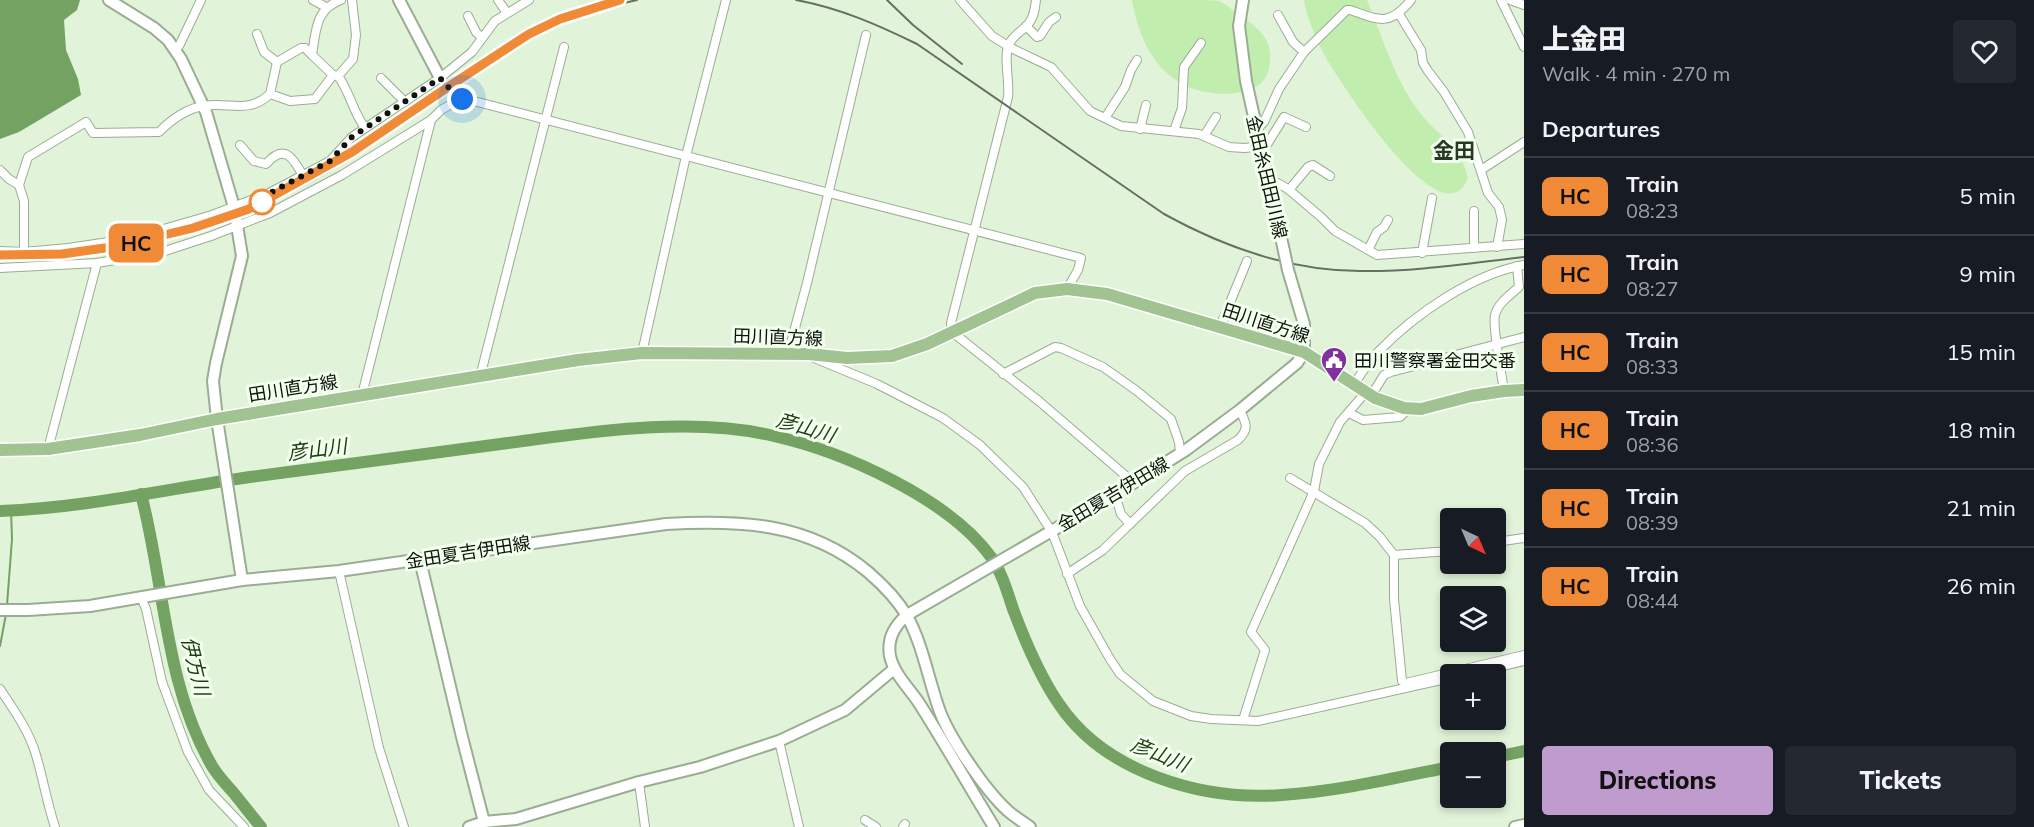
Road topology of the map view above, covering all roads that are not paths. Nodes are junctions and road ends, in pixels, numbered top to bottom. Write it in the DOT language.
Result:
graph roads {
  1 [pos="109,0"];
  2 [pos="201,0"];
  3 [pos="313,0"];
  4 [pos="341,0"];
  5 [pos="352,0"];
  6 [pos="399,0"];
  7 [pos="498,0"];
  8 [pos="529,0"];
  9 [pos="726,0"];
  10 [pos="960,0"];
  11 [pos="1036,0"];
  12 [pos="1243,0"];
  13 [pos="1411,0"];
  14 [pos="1502,0"];
  15 [pos="1510,0"];
  16 [pos="1524,5"];
  17 [pos="326,7"];
  18 [pos="507,13"];
  19 [pos="1399,14"];
  20 [pos="1278,15"];
  21 [pos="468,16"];
  22 [pos="1056,17"];
  23 [pos="1026,26"];
  24 [pos="257,34"];
  25 [pos="866,35"];
  26 [pos="482,38"];
  27 [pos="1201,43"];
  28 [pos="1008,46"];
  29 [pos="564,47"];
  30 [pos="1524,47"];
  31 [pos="176,50"];
  32 [pos="1304,52"];
  33 [pos="312,55"];
  34 [pos="1137,60"];
  35 [pos="277,62"];
  36 [pos="336,75"];
  37 [pos="381,78"];
  38 [pos="440,78"];
  39 [pos="270,94"];
  40 [pos="462,99"];
  41 [pos="405,102"];
  42 [pos="1146,105"];
  43 [pos="202,106"];
  44 [pos="1216,117"];
  45 [pos="1105,118"];
  46 [pos="431,120"];
  47 [pos="545,120"];
  48 [pos="1306,127"];
  49 [pos="365,128"];
  50 [pos="1140,129"];
  51 [pos="1257,129"];
  52 [pos="1174,131"];
  53 [pos="1204,136"];
  54 [pos="1524,142"];
  55 [pos="240,145"];
  56 [pos="1261,147"];
  57 [pos="686,156"];
  58 [pos="0,170"];
  59 [pos="1481,170"];
  60 [pos="303,176"];
  61 [pos="1330,176"];
  62 [pos="1267,177"];
  63 [pos="19,184"];
  64 [pos="1289,190"];
  65 [pos="828,194"];
  66 [pos="1432,198"];
  67 [pos="234,207"];
  68 [pos="1474,211"];
  69 [pos="1388,220"];
  70 [pos="238,224"];
  71 [pos="974,230"];
  72 [pos="1524,244"];
  73 [pos="1497,247"];
  74 [pos="1474,248"];
  75 [pos="1368,250"];
  76 [pos="0,251"];
  77 [pos="24,252"];
  78 [pos="1422,253"];
  79 [pos="1247,261"];
  80 [pos="97,263"];
  81 [pos="1520,266"];
  82 [pos="0,268"];
  83 [pos="1067,289"];
  84 [pos="1220,327"];
  85 [pos="951,332"];
  86 [pos="1524,337"];
  87 [pos="1497,344"];
  88 [pos="1304,352"];
  89 [pos="642,353"];
  90 [pos="788,354"];
  91 [pos="809,354"];
  92 [pos="1003,374"];
  93 [pos="480,377"];
  94 [pos="1354,384"];
  95 [pos="1524,390"];
  96 [pos="1504,391"];
  97 [pos="1369,394"];
  98 [pos="362,395"];
  99 [pos="1409,408"];
  100 [pos="1240,410"];
  101 [pos="1349,412"];
  102 [pos="218,425"];
  103 [pos="48,449"];
  104 [pos="0,450"];
  105 [pos="1180,454"];
  106 [pos="1290,478"];
  107 [pos="1134,483"];
  108 [pos="1314,491"];
  109 [pos="1115,495"];
  110 [pos="1130,524"];
  111 [pos="1049,533"];
  112 [pos="1524,538"];
  113 [pos="1506,541"];
  114 [pos="1440,552"];
  115 [pos="1394,555"];
  116 [pos="420,560"];
  117 [pos="339,571"];
  118 [pos="1067,574"];
  119 [pos="242,576"];
  120 [pos="143,597"];
  121 [pos="0,610"];
  122 [pos="910,613"];
  123 [pos="1524,655"];
  124 [pos="1524,661"];
  125 [pos="1495,664"];
  126 [pos="1506,665"];
  127 [pos="894,669"];
  128 [pos="1440,677"];
  129 [pos="1440,680"];
  130 [pos="0,689"];
  131 [pos="1243,720"];
  132 [pos="779,741"];
  133 [pos="639,782"];
  134 [pos="866,820"];
  135 [pos="485,825"];
  136 [pos="1524,825"];
  137 [pos="55,827"];
  138 [pos="244,827"];
  139 [pos="404,827"];
  140 [pos="469,827"];
  141 [pos="645,827"];
  142 [pos="799,827"];
  143 [pos="876,827"];
  144 [pos="994,827"];
  145 [pos="1030,827"];
  146 [pos="1515,827"];
  1 -- 31 [label="main road"];
  2 -- 31 [label="street"];
  3 -- 17 [label="street"];
  4 -- 17 [label="street"];
  5 -- 36 [label="street"];
  6 -- 38 [label="main road"];
  7 -- 18 [label="street"];
  8 -- 18 [label="street"];
  9 -- 57 [label="street"];
  10 -- 28 [label="street"];
  11 -- 23 [label="street"];
  12 -- 51 [label="main road, 金田糸田田川線"];
  13 -- 19 [label="street"];
  14 -- 30 [label="street"];
  15 -- 16 [label="street"];
  17 -- 33 [label="street"];
  18 -- 26 [label="street"];
  19 -- 32 [label="street"];
  19 -- 59 [label="street"];
  20 -- 32 [label="street"];
  21 -- 26 [label="street"];
  22 -- 23 [label="street"];
  23 -- 28 [label="street"];
  24 -- 35 [label="street"];
  25 -- 65 [label="street"];
  26 -- 38 [label="street"];
  27 -- 52 [label="street"];
  28 -- 45 [label="street"];
  28 -- 71 [label="street"];
  29 -- 47 [label="street"];
  31 -- 43 [label="main road"];
  32 -- 51 [label="street"];
  33 -- 35 [label="street"];
  33 -- 36 [label="street"];
  34 -- 45 [label="street"];
  35 -- 39 [label="street"];
  36 -- 39 [label="street"];
  36 -- 49 [label="street"];
  37 -- 41 [label="street"];
  38 -- 40 [label="street"];
  38 -- 41 [label="street"];
  39 -- 43 [label="street"];
  40 -- 46 [label="street"];
  40 -- 47 [label="street"];
  41 -- 49 [label="street"];
  42 -- 50 [label="street"];
  43 -- 63 [label="street"];
  43 -- 67 [label="main road"];
  44 -- 53 [label="street"];
  45 -- 50 [label="street"];
  46 -- 70 [label="street"];
  46 -- 98 [label="street"];
  47 -- 57 [label="street"];
  47 -- 93 [label="street"];
  48 -- 56 [label="street"];
  49 -- 60 [label="street"];
  50 -- 52 [label="street"];
  51 -- 56 [label="main road, 金田糸田田川線"];
  52 -- 53 [label="street"];
  53 -- 56 [label="street"];
  54 -- 59 [label="street"];
  55 -- 60 [label="street"];
  56 -- 62 [label="main road, 金田糸田田川線"];
  57 -- 65 [label="street"];
  57 -- 89 [label="street"];
  58 -- 63 [label="street"];
  59 -- 73 [label="street"];
  60 -- 67 [label="street"];
  61 -- 64 [label="street"];
  62 -- 64 [label="street"];
  62 -- 88 [label="main road, 金田糸田田川線, bridge"];
  63 -- 77 [label="street"];
  64 -- 75 [label="street"];
  65 -- 71 [label="street"];
  65 -- 90 [label="street"];
  66 -- 78 [label="street"];
  67 -- 70 [label="main road"];
  67 -- 77 [label="street"];
  68 -- 74 [label="street"];
  69 -- 75 [label="street"];
  70 -- 80 [label="street"];
  70 -- 102 [label="main road"];
  71 -- 83 [label="street"];
  71 -- 85 [label="street"];
  72 -- 73 [label="street"];
  73 -- 74 [label="street"];
  74 -- 78 [label="street"];
  75 -- 78 [label="street"];
  76 -- 77 [label="street"];
  79 -- 84 [label="street"];
  80 -- 82 [label="street"];
  80 -- 103 [label="street"];
  81 -- 87 [label="street"];
  81 -- 94 [label="street"];
  83 -- 84 [label="main road, 田川直方線"];
  83 -- 85 [label="main road, 田川直方線"];
  84 -- 88 [label="main road, 田川直方線"];
  85 -- 91 [label="main road, 田川直方線"];
  85 -- 92 [label="street"];
  86 -- 87 [label="street"];
  87 -- 96 [label="street"];
  87 -- 97 [label="street"];
  88 -- 94 [label="main road, 田川直方線"];
  88 -- 100 [label="main road, 金田夏吉伊田線"];
  89 -- 90 [label="main road, 田川直方線"];
  89 -- 93 [label="main road, 田川直方線"];
  90 -- 91 [label="main road, 田川直方線"];
  91 -- 111 [label="street"];
  92 -- 105 [label="street"];
  92 -- 107 [label="street"];
  93 -- 98 [label="main road, 田川直方線"];
  94 -- 97 [label="main road, 田川直方線"];
  95 -- 96 [label="main road, 田川直方線"];
  96 -- 99 [label="main road, 田川直方線"];
  97 -- 99 [label="main road, 田川直方線"];
  97 -- 101 [label="street"];
  98 -- 102 [label="main road, 田川直方線"];
  99 -- 101 [label="street"];
  100 -- 105 [label="main road, 金田夏吉伊田線"];
  100 -- 110 [label="street"];
  101 -- 108 [label="street"];
  102 -- 103 [label="main road, 田川直方線"];
  102 -- 119 [label="main road"];
  103 -- 104 [label="main road, 田川直方線"];
  105 -- 107 [label="main road, 金田夏吉伊田線"];
  106 -- 108 [label="street"];
  107 -- 109 [label="main road, 金田夏吉伊田線"];
  108 -- 115 [label="street"];
  108 -- 131 [label="street"];
  109 -- 110 [label="street"];
  109 -- 111 [label="main road, 金田夏吉伊田線"];
  110 -- 118 [label="street"];
  111 -- 118 [label="street"];
  111 -- 122 [label="main road, 金田夏吉伊田線"];
  112 -- 113 [label="street"];
  114 -- 115 [label="street"];
  115 -- 128 [label="street"];
  116 -- 117 [label="main road, 金田夏吉伊田線"];
  116 -- 122 [label="main road, 金田夏吉伊田線"];
  116 -- 135 [label="main road"];
  117 -- 119 [label="main road, 金田夏吉伊田線"];
  117 -- 139 [label="street"];
  118 -- 131 [label="street"];
  119 -- 120 [label="main road, 金田夏吉伊田線"];
  120 -- 121 [label="main road, 金田夏吉伊田線"];
  120 -- 138 [label="street"];
  122 -- 127 [label="main road, 金田夏吉伊田線"];
  122 -- 145 [label="main road, 金田夏吉伊田線"];
  123 -- 125 [label="street"];
  124 -- 126 [label="street"];
  127 -- 132 [label="main road"];
  127 -- 144 [label="main road"];
  129 -- 131 [label="street"];
  130 -- 137 [label="street"];
  132 -- 133 [label="main road"];
  132 -- 142 [label="street"];
  133 -- 135 [label="main road"];
  133 -- 141 [label="street"];
  134 -- 143 [label="street"];
  135 -- 140 [label="main road"];
  136 -- 146 [label="main road"];
}
